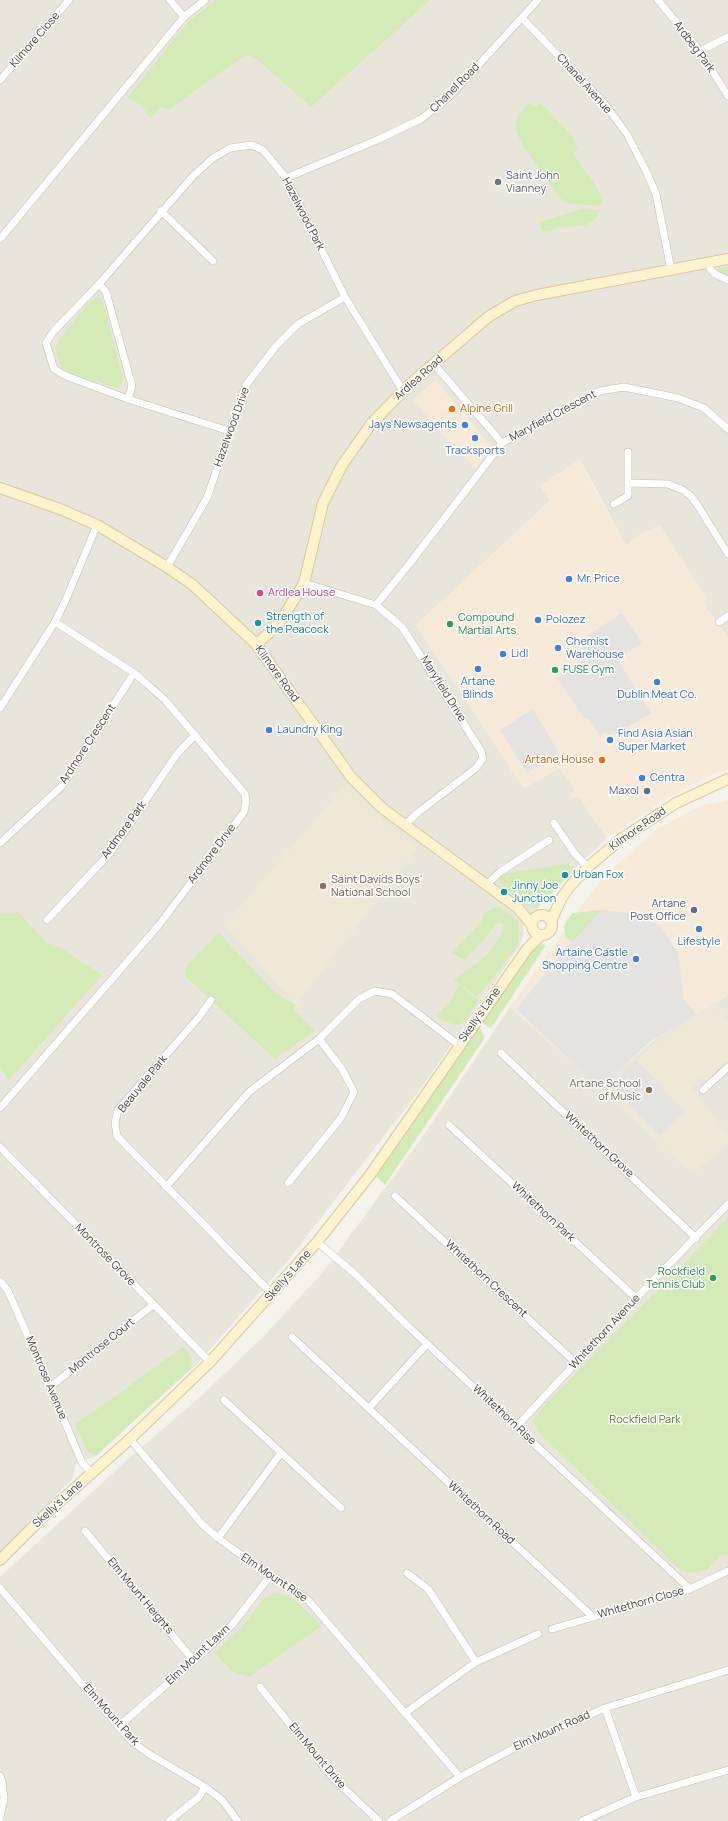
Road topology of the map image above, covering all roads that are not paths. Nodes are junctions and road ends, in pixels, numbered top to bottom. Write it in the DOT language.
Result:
graph roads {
  1 [pos="69,0"];
  2 [pos="170,0"];
  3 [pos="205,0"];
  4 [pos="538,0"];
  5 [pos="658,0"];
  6 [pos="184,17"];
  7 [pos="522,18"];
  8 [pos="728,36"];
  9 [pos="700,51"];
  10 [pos="0,80"];
  11 [pos="728,96"];
  12 [pos="286,178"];
  13 [pos="161,211"];
  14 [pos="0,239"];
  15 [pos="728,259"];
  16 [pos="213,261"];
  17 [pos="708,263"];
  18 [pos="671,270"];
  19 [pos="728,280"];
  20 [pos="99,284"];
  21 [pos="345,297"];
  22 [pos="434,364"];
  23 [pos="403,391"];
  24 [pos="128,399"];
  25 [pos="728,429"];
  26 [pos="229,431"];
  27 [pos="502,443"];
  28 [pos="628,452"];
  29 [pos="628,483"];
  30 [pos="0,488"];
  31 [pos="614,504"];
  32 [pos="97,525"];
  33 [pos="728,554"];
  34 [pos="166,566"];
  35 [pos="304,583"];
  36 [pos="376,605"];
  37 [pos="728,616"];
  38 [pos="55,622"];
  39 [pos="719,622"];
  40 [pos="256,644"];
  41 [pos="134,673"];
  42 [pos="0,708"];
  43 [pos="195,735"];
  44 [pos="728,779"];
  45 [pos="554,823"];
  46 [pos="405,825"];
  47 [pos="549,840"];
  48 [pos="0,843"];
  49 [pos="588,867"];
  50 [pos="486,885"];
  51 [pos="562,896"];
  52 [pos="518,908"];
  53 [pos="540,915"];
  54 [pos="47,920"];
  55 [pos="551,922"];
  56 [pos="532,926"];
  57 [pos="541,935"];
  58 [pos="527,949"];
  59 [pos="211,1000"];
  60 [pos="319,1039"];
  61 [pos="459,1046"];
  62 [pos="501,1053"];
  63 [pos="728,1068"];
  64 [pos="703,1090"];
  65 [pos="0,1108"];
  66 [pos="449,1124"];
  67 [pos="0,1147"];
  68 [pos="288,1183"];
  69 [pos="166,1187"];
  70 [pos="395,1196"];
  71 [pos="728,1204"];
  72 [pos="696,1238"];
  73 [pos="317,1242"];
  74 [pos="0,1281"];
  75 [pos="272,1294"];
  76 [pos="637,1300"];
  77 [pos="153,1305"];
  78 [pos="292,1337"];
  79 [pos="427,1344"];
  80 [pos="210,1362"];
  81 [pos="576,1363"];
  82 [pos="50,1387"];
  83 [pos="224,1400"];
  84 [pos="369,1408"];
  85 [pos="517,1426"];
  86 [pos="130,1439"];
  87 [pos="281,1453"];
  88 [pos="92,1473"];
  89 [pos="341,1508"];
  90 [pos="85,1531"];
  91 [pos="218,1538"];
  92 [pos="0,1560"];
  93 [pos="728,1571"];
  94 [pos="407,1573"];
  95 [pos="270,1576"];
  96 [pos="0,1588"];
  97 [pos="690,1589"];
  98 [pos="593,1617"];
  99 [pos="552,1630"];
  100 [pos="538,1634"];
  101 [pos="194,1660"];
  102 [pos="476,1662"];
  103 [pos="728,1670"];
  104 [pos="260,1687"];
  105 [pos="606,1708"];
  106 [pos="405,1713"];
  107 [pos="119,1726"];
  108 [pos="728,1770"];
  109 [pos="0,1776"];
  110 [pos="460,1777"];
  111 [pos="205,1787"];
  112 [pos="636,1797"];
  113 [pos="0,1818"];
  114 [pos="169,1821"];
  115 [pos="238,1821"];
  116 [pos="379,1821"];
  117 [pos="390,1821"];
  118 [pos="582,1821"];
  1 -- 10 [label="street, Kilmore Close"];
  2 -- 6 [label="street"];
  3 -- 6 [label="street"];
  4 -- 7 [label="street, Chanel Road"];
  5 -- 9 [label="street, Ardbeg Park"];
  6 -- 14 [label="street"];
  7 -- 12 [label="street, Chanel Road"];
  7 -- 18 [label="street, Chanel Avenue"];
  8 -- 9 [label="street"];
  9 -- 11 [label="street, Ardbeg Park"];
  12 -- 13 [label="street, Hazelwood Park"];
  12 -- 21 [label="street, Hazelwood Park"];
  13 -- 16 [label="street"];
  13 -- 20 [label="street, Hazelwood Park"];
  15 -- 17 [label="street, Ardlea Road"];
  17 -- 18 [label="street, Ardlea Road"];
  17 -- 19 [label="street"];
  18 -- 22 [label="street, Ardlea Road"];
  20 -- 24 [label="street"];
  20 -- 24 [label="street, Hazelwood Park"];
  21 -- 23 [label="street, Hazelwood Park"];
  21 -- 26 [label="street, Hazelwood Drive"];
  22 -- 23 [label="street, Ardlea Road"];
  22 -- 27 [label="street"];
  23 -- 35 [label="street, Ardlea Road"];
  24 -- 26 [label="street, Hazelwood Park"];
  25 -- 27 [label="street, Maryfield Crescent"];
  26 -- 34 [label="street, Hazelwood Drive"];
  27 -- 36 [label="street, Maryfield Crescent"];
  28 -- 29 [label="street"];
  29 -- 31 [label="street"];
  29 -- 33 [label="street"];
  30 -- 32 [label="street, Kilmore Road"];
  32 -- 34 [label="street, Kilmore Road"];
  32 -- 38 [label="street"];
  34 -- 40 [label="street, Kilmore Road"];
  35 -- 36 [label="street, Maryfield Drive"];
  35 -- 40 [label="street, Ardlea Road"];
  36 -- 46 [label="street, Maryfield Drive"];
  37 -- 39 [label="street"];
  38 -- 41 [label="street, Ardmore Drive"];
  38 -- 42 [label="street"];
  40 -- 46 [label="street, Kilmore Road"];
  41 -- 43 [label="street, Ardmore Drive"];
  41 -- 48 [label="street, Ardmore Crescent"];
  43 -- 54 [label="street, Ardmore Park"];
  43 -- 65 [label="street, Ardmore Drive"];
  44 -- 49 [label="street, Kilmore Road"];
  45 -- 49 [label="street"];
  46 -- 50 [label="street, Kilmore Road"];
  47 -- 50 [label="street"];
  49 -- 51 [label="street, Kilmore Road"];
  50 -- 52 [label="street, Kilmore Road"];
  51 -- 53 [label="street, Kilmore Road"];
  51 -- 55 [label="street, Kilmore Road"];
  52 -- 53 [label="street, Kilmore Road"];
  52 -- 56 [label="street, Kilmore Road"];
  53 -- 55 [label="street"];
  53 -- 56 [label="street"];
  55 -- 57 [label="street"];
  56 -- 57 [label="street"];
  56 -- 58 [label="street, Skelly's Lane"];
  57 -- 58 [label="street, Skelly's Lane"];
  58 -- 61 [label="street, Skelly's Lane"];
  59 -- 69 [label="street, Beauvale Park"];
  60 -- 61 [label="street"];
  60 -- 68 [label="street"];
  60 -- 69 [label="street"];
  61 -- 73 [label="street, Skelly's Lane"];
  62 -- 72 [label="street, Whitethorn Grove"];
  63 -- 64 [label="street"];
  66 -- 76 [label="street, Whitethorn Park"];
  67 -- 77 [label="street, Montrose Grove"];
  69 -- 75 [label="street, Beauvale Park"];
  70 -- 81 [label="street, Whitethorn Crescent"];
  71 -- 72 [label="street, Whitethorn Avenue"];
  72 -- 76 [label="street, Whitethorn Avenue"];
  73 -- 75 [label="street, Skelly's Lane"];
  73 -- 79 [label="street, Whitethorn Rise"];
  74 -- 82 [label="street, Montrose Avenue"];
  75 -- 80 [label="street, Skelly's Lane"];
  76 -- 81 [label="street, Whitethorn Avenue"];
  77 -- 80 [label="street, Montrose Grove"];
  77 -- 82 [label="street, Montrose Court"];
  78 -- 84 [label="street, Whitethorn Road"];
  79 -- 84 [label="street"];
  79 -- 85 [label="street, Whitethorn Rise"];
  80 -- 86 [label="street, Skelly's Lane"];
  81 -- 85 [label="street, Whitethorn Avenue"];
  82 -- 88 [label="street, Montrose Avenue"];
  83 -- 87 [label="street"];
  84 -- 98 [label="street, Whitethorn Road"];
  85 -- 97 [label="street, Whitethorn Rise"];
  86 -- 88 [label="street, Skelly's Lane"];
  86 -- 91 [label="street, Elm Mount Rise"];
  87 -- 89 [label="street"];
  87 -- 91 [label="street"];
  88 -- 92 [label="street, Skelly's Lane"];
  90 -- 101 [label="street, Elm Mount Heights"];
  91 -- 95 [label="street, Elm Mount Rise"];
  93 -- 97 [label="street, Whitethorn Close"];
  94 -- 102 [label="street"];
  95 -- 101 [label="street, Elm Mount Lawn"];
  95 -- 106 [label="street, Elm Mount Rise"];
  96 -- 107 [label="street, Elm Mount Park"];
  97 -- 98 [label="street, Whitethorn Close"];
  98 -- 99 [label="street, Whitethorn Close"];
  100 -- 102 [label="street"];
  101 -- 107 [label="street, Elm Mount Lawn"];
  102 -- 106 [label="street"];
  103 -- 105 [label="street, Elm Mount Road"];
  104 -- 116 [label="street, Elm Mount Drive"];
  105 -- 110 [label="street, Elm Mount Road"];
  105 -- 112 [label="street"];
  106 -- 110 [label="street, Elm Mount Rise"];
  107 -- 111 [label="street, Elm Mount Park"];
  108 -- 112 [label="street"];
  109 -- 113 [label="street"];
  110 -- 117 [label="street, Elm Mount Road"];
  111 -- 114 [label="street"];
  111 -- 115 [label="street, Elm Mount Park"];
  112 -- 118 [label="street"];
}
